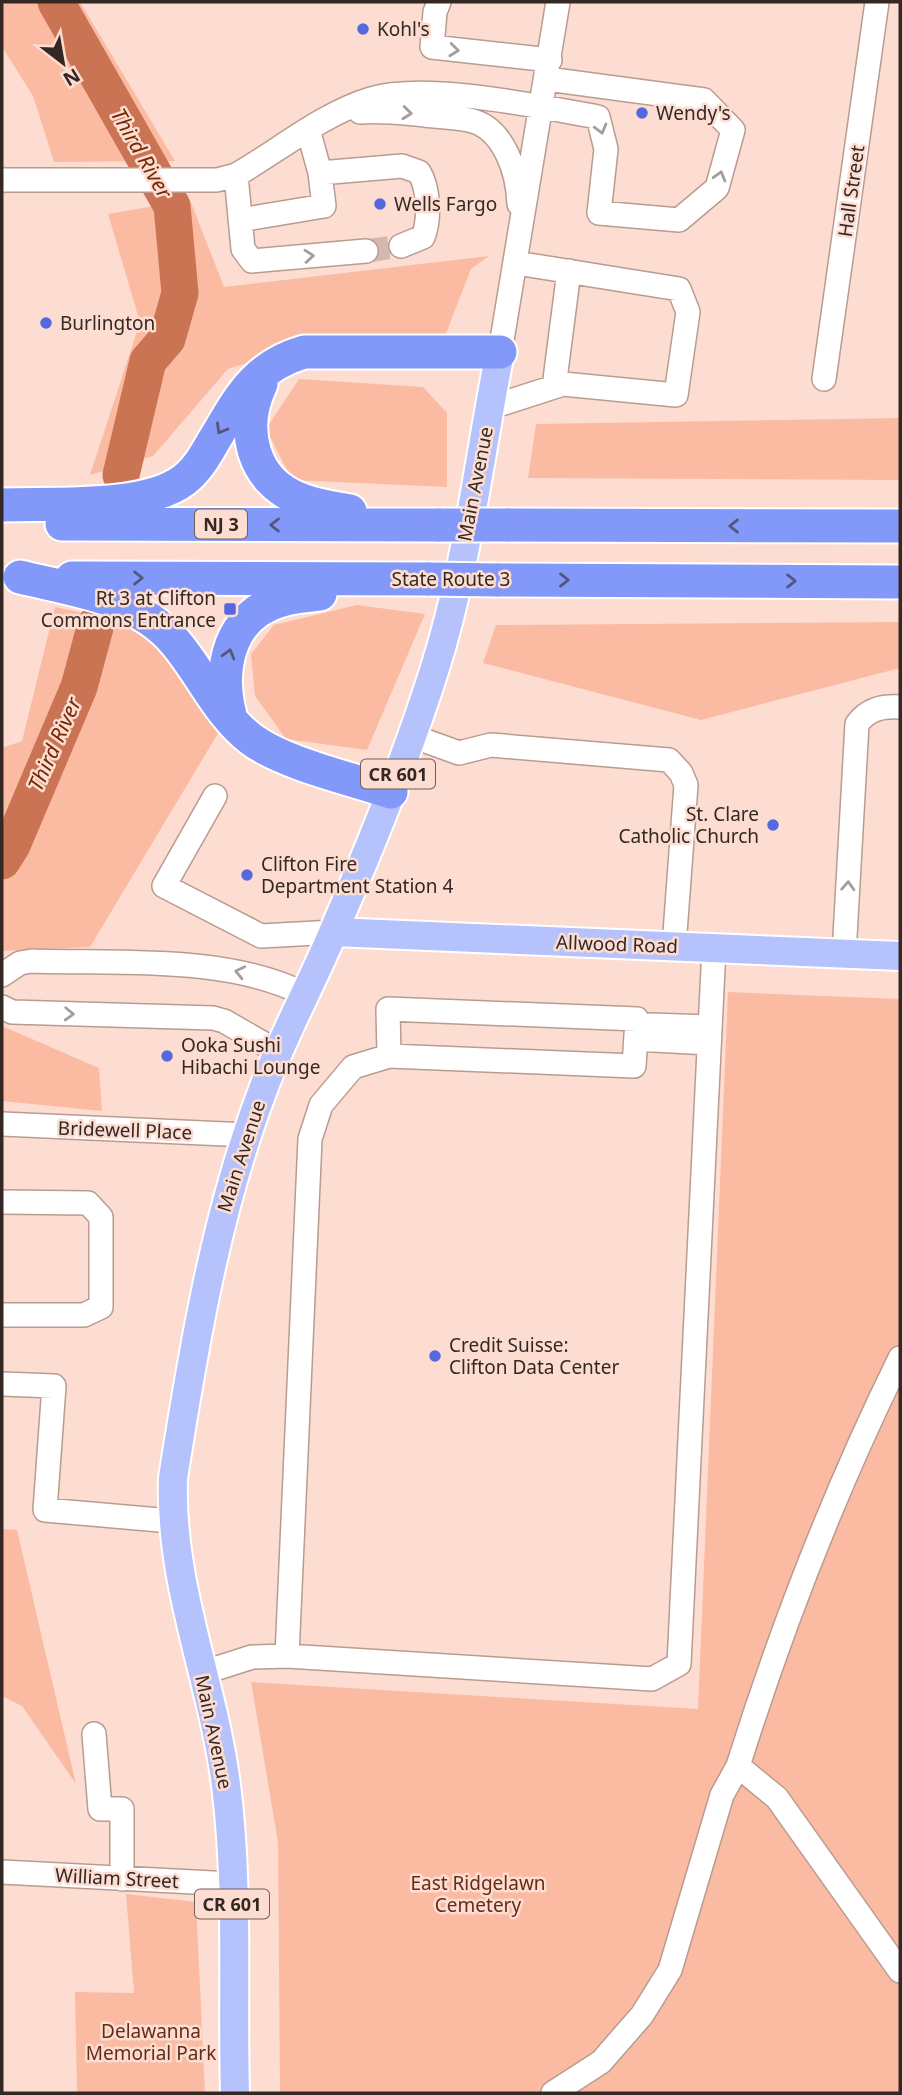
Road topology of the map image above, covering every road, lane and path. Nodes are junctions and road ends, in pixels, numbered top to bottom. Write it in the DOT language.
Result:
graph roads {
  1 [pos="439,2"];
  2 [pos="558,2"];
  3 [pos="877,2"];
  4 [pos="548,69"];
  5 [pos="543,108"];
  6 [pos="339,113"];
  7 [pos="308,129"];
  8 [pos="320,173"];
  9 [pos="236,174"];
  10 [pos="2,180"];
  11 [pos="240,220"];
  12 [pos="520,236"];
  13 [pos="401,246"];
  14 [pos="366,251"];
  15 [pos="516,263"];
  16 [pos="569,271"];
  17 [pos="500,352"];
  18 [pos="280,359"];
  19 [pos="824,379"];
  20 [pos="554,387"];
  21 [pos="489,408"];
  22 [pos="2,506"];
  23 [pos="2,524"];
  24 [pos="441,525"];
  25 [pos="900,526"];
  26 [pos="11,577"];
  27 [pos="430,579"];
  28 [pos="900,582"];
  29 [pos="900,707"];
  30 [pos="232,720"];
  31 [pos="412,736"];
  32 [pos="391,792"];
  33 [pos="215,796"];
  34 [pos="334,932"];
  35 [pos="674,946"];
  36 [pos="714,948"];
  37 [pos="844,954"];
  38 [pos="900,956"];
  39 [pos="2,975"];
  40 [pos="304,994"];
  41 [pos="2,1007"];
  42 [pos="637,1032"];
  43 [pos="710,1035"];
  44 [pos="278,1052"];
  45 [pos="389,1056"];
  46 [pos="2,1124"];
  47 [pos="248,1135"];
  48 [pos="2,1202"];
  49 [pos="2,1315"];
  50 [pos="900,1359"];
  51 [pos="2,1384"];
  52 [pos="172,1521"];
  53 [pos="286,1656"];
  54 [pos="202,1673"];
  55 [pos="94,1734"];
  56 [pos="738,1766"];
  57 [pos="2,1872"];
  58 [pos="122,1879"];
  59 [pos="232,1884"];
  60 [pos="900,1971"];
  61 [pos="234,2093"];
  62 [pos="553,2093"];
  1 -- 4 [label="street, one-way"];
  2 -- 4 [label="street, Main Avenue / CR 601"];
  3 -- 19 [label="street, Hall Street"];
  4 -- 5 [label="street, Main Avenue / CR 601"];
  5 -- 4 [label="street, one-way"];
  5 -- 6 [label="street"];
  5 -- 12 [label="street, Main Avenue / CR 601"];
  6 -- 7 [label="street"];
  6 -- 12 [label="street, one-way"];
  7 -- 8 [label="street"];
  7 -- 9 [label="street"];
  8 -- 11 [label="street"];
  8 -- 13 [label="street"];
  9 -- 10 [label="street"];
  9 -- 11 [label="street"];
  11 -- 14 [label="street, one-way"];
  12 -- 15 [label="street, Main Avenue / CR 601"];
  15 -- 16 [label="street"];
  15 -- 17 [label="street, Main Avenue / CR 601"];
  16 -- 20 [label="street"];
  16 -- 20 [label="street"];
  17 -- 18 [label="highway"];
  17 -- 21 [label="main road, Main Avenue / CR 601"];
  18 -- 22 [label="highway, one-way"];
  18 -- 24 [label="highway"];
  20 -- 21 [label="street"];
  21 -- 31 [label="main road, Main Avenue / CR 601"];
  24 -- 23 [label="highway, NJ 3, one-way"];
  25 -- 24 [label="highway, NJ 3, one-way, bridge"];
  26 -- 27 [label="highway, State Route 3, one-way"];
  26 -- 30 [label="highway"];
  27 -- 28 [label="highway, State Route 3, one-way, bridge"];
  30 -- 27 [label="highway, one-way"];
  37 -- 29 [label="street, one-way"];
  30 -- 32 [label="highway"];
  31 -- 32 [label="main road, Main Avenue / CR 601"];
  31 -- 35 [label="street"];
  32 -- 34 [label="main road, Main Avenue / CR 601"];
  33 -- 34 [label="street"];
  34 -- 35 [label="main road, Allwood Road"];
  34 -- 40 [label="main road, Main Avenue / CR 601"];
  35 -- 36 [label="main road, Allwood Road"];
  36 -- 37 [label="main road, Allwood Road"];
  36 -- 43 [label="street"];
  37 -- 38 [label="main road, Allwood Road"];
  40 -- 39 [label="street, one-way"];
  40 -- 44 [label="main road, Main Avenue / CR 601"];
  41 -- 44 [label="street, one-way"];
  42 -- 43 [label="street"];
  42 -- 45 [label="street"];
  42 -- 45 [label="street"];
  43 -- 53 [label="street"];
  44 -- 47 [label="main road, Main Avenue / CR 601"];
  45 -- 53 [label="street"];
  46 -- 47 [label="street, Bridewell Place"];
  47 -- 52 [label="main road, Main Avenue / CR 601"];
  48 -- 49 [label="street"];
  50 -- 56 [label="street"];
  51 -- 52 [label="street"];
  52 -- 54 [label="main road, Main Avenue / CR 601"];
  53 -- 54 [label="street"];
  54 -- 59 [label="main road, Main Avenue / CR 601"];
  55 -- 58 [label="street"];
  56 -- 60 [label="street"];
  56 -- 62 [label="street"];
  57 -- 58 [label="street, William Street"];
  58 -- 59 [label="street, William Street"];
  59 -- 61 [label="main road, Main Avenue / CR 601"];
}
